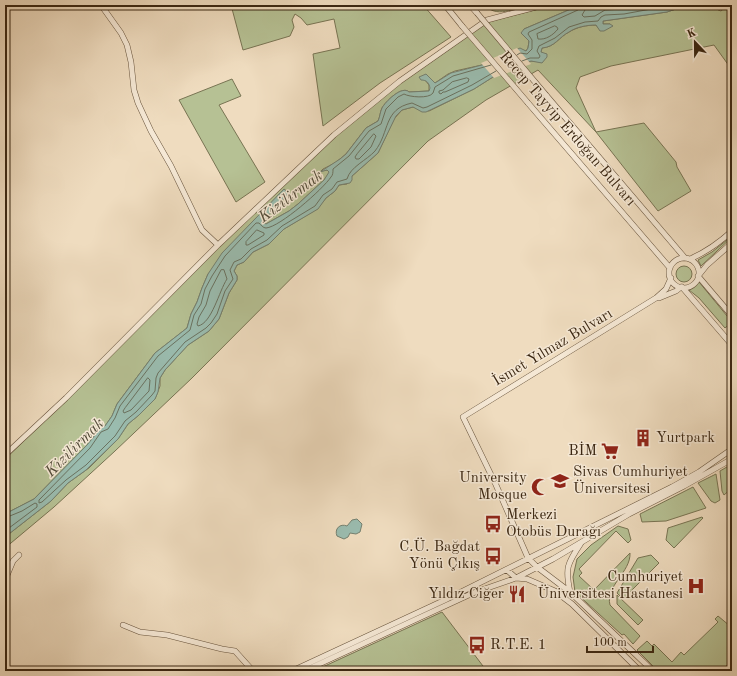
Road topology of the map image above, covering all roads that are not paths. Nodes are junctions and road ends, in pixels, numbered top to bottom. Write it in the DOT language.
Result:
graph roads {
  1 [pos="101,5"];
  2 [pos="445,5"];
  3 [pos="470,5"];
  4 [pos="544,5"];
  5 [pos="732,231"];
  6 [pos="732,243"];
  7 [pos="218,245"];
  8 [pos="688,259"];
  9 [pos="670,268"];
  10 [pos="698,276"];
  11 [pos="671,278"];
  12 [pos="681,287"];
  13 [pos="656,298"];
  14 [pos="732,316"];
  15 [pos="732,345"];
  16 [pos="732,449"];
  17 [pos="5,455"];
  18 [pos="732,459"];
  19 [pos="582,541"];
  20 [pos="19,555"];
  21 [pos="528,558"];
  22 [pos="537,567"];
  23 [pos="506,570"];
  24 [pos="516,578"];
  25 [pos="5,580"];
  26 [pos="570,592"];
  27 [pos="123,625"];
  28 [pos="253,671"];
  29 [pos="292,671"];
  30 [pos="304,671"];
  31 [pos="640,671"];
  32 [pos="653,671"];
  1 -- 7 [label="street"];
  2 -- 9 [label="street, Recep Tayyip Erdoğan Bulvarı, bridge"];
  3 -- 8 [label="street, Recep Tayyip Erdoğan Bulvarı, bridge"];
  4 -- 7 [label="street"];
  5 -- 8 [label="street"];
  6 -- 10 [label="street, İsmet Yılmaz Bulvarı"];
  7 -- 17 [label="street"];
  8 -- 9 [label="street"];
  8 -- 10 [label="street"];
  9 -- 11 [label="street"];
  10 -- 12 [label="street, İsmet Yılmaz Bulvarı"];
  10 -- 14 [label="street"];
  11 -- 12 [label="street"];
  11 -- 13 [label="street, İsmet Yılmaz Bulvarı"];
  12 -- 13 [label="street, İsmet Yılmaz Bulvarı"];
  12 -- 15 [label="street"];
  13 -- 21 [label="street, İsmet Yılmaz Bulvarı"];
  16 -- 21 [label="street"];
  18 -- 19 [label="street"];
  19 -- 22 [label="street"];
  19 -- 26 [label="street"];
  20 -- 25 [label="street"];
  21 -- 22 [label="street"];
  21 -- 23 [label="street"];
  22 -- 24 [label="street"];
  22 -- 26 [label="street"];
  23 -- 24 [label="street"];
  23 -- 29 [label="street"];
  24 -- 30 [label="street"];
  24 -- 31 [label="street"];
  26 -- 32 [label="street"];
  27 -- 28 [label="street"];
}
